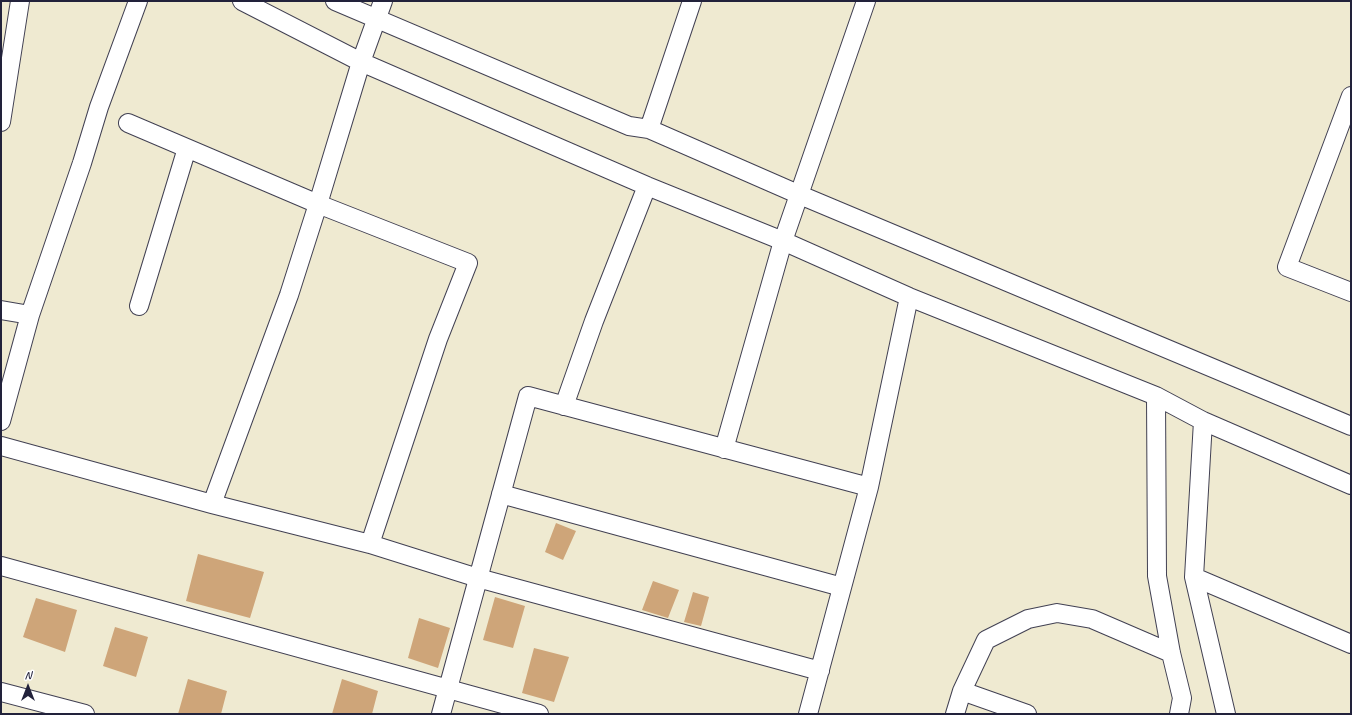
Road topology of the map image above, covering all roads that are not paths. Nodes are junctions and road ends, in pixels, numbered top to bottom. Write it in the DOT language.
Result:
graph roads {
  1 [pos="20,1"];
  2 [pos="138,1"];
  3 [pos="242,1"];
  4 [pos="335,1"];
  5 [pos="383,1"];
  6 [pos="692,1"];
  7 [pos="866,1"];
  8 [pos="376,18"];
  9 [pos="361,62"];
  10 [pos="1351,96"];
  11 [pos="1,122"];
  12 [pos="128,123"];
  13 [pos="649,129"];
  14 [pos="187,148"];
  15 [pos="647,186"];
  16 [pos="800,195"];
  17 [pos="318,204"];
  18 [pos="783,241"];
  19 [pos="1351,292"];
  20 [pos="909,297"];
  21 [pos="139,306"];
  22 [pos="1,310"];
  23 [pos="30,315"];
  24 [pos="1156,396"];
  25 [pos="564,406"];
  26 [pos="1,421"];
  27 [pos="1203,421"];
  28 [pos="1351,426"];
  29 [pos="1,446"];
  30 [pos="724,448"];
  31 [pos="1351,485"];
  32 [pos="869,487"];
  33 [pos="501,494"];
  34 [pos="212,504"];
  35 [pos="370,544"];
  36 [pos="1,566"];
  37 [pos="1194,577"];
  38 [pos="478,578"];
  39 [pos="842,587"];
  40 [pos="1351,644"];
  41 [pos="1171,653"];
  42 [pos="820,671"];
  43 [pos="448,689"];
  44 [pos="962,691"];
  45 [pos="1,692"];
  46 [pos="85,714"];
  47 [pos="440,714"];
  48 [pos="539,714"];
  49 [pos="808,714"];
  50 [pos="955,714"];
  51 [pos="1027,714"];
  52 [pos="1179,714"];
  53 [pos="1226,714"];
  1 -- 11 [label="street"];
  2 -- 23 [label="street"];
  3 -- 9 [label="street"];
  4 -- 8 [label="street"];
  5 -- 8 [label="street"];
  6 -- 13 [label="street"];
  7 -- 16 [label="street"];
  8 -- 9 [label="street"];
  8 -- 13 [label="street"];
  9 -- 15 [label="street"];
  9 -- 17 [label="street"];
  10 -- 19 [label="street"];
  12 -- 14 [label="street"];
  13 -- 16 [label="street"];
  14 -- 17 [label="street"];
  14 -- 21 [label="street"];
  15 -- 18 [label="street"];
  15 -- 25 [label="street"];
  16 -- 18 [label="street"];
  16 -- 28 [label="street"];
  17 -- 34 [label="street"];
  17 -- 35 [label="street"];
  18 -- 20 [label="street"];
  18 -- 30 [label="street"];
  20 -- 24 [label="street"];
  20 -- 32 [label="street"];
  22 -- 23 [label="street"];
  23 -- 26 [label="street"];
  24 -- 27 [label="street"];
  24 -- 41 [label="street"];
  25 -- 30 [label="street"];
  25 -- 33 [label="street"];
  27 -- 31 [label="street"];
  27 -- 37 [label="street"];
  29 -- 34 [label="street"];
  30 -- 32 [label="street"];
  32 -- 39 [label="street"];
  33 -- 38 [label="street"];
  33 -- 39 [label="street"];
  34 -- 35 [label="street"];
  35 -- 38 [label="street"];
  36 -- 43 [label="street"];
  37 -- 40 [label="street"];
  37 -- 53 [label="street"];
  38 -- 42 [label="street"];
  38 -- 43 [label="street"];
  39 -- 42 [label="street"];
  41 -- 44 [label="street"];
  41 -- 52 [label="street"];
  42 -- 49 [label="street"];
  43 -- 47 [label="street"];
  43 -- 48 [label="street"];
  44 -- 50 [label="street"];
  44 -- 51 [label="street"];
  45 -- 46 [label="street"];
}
